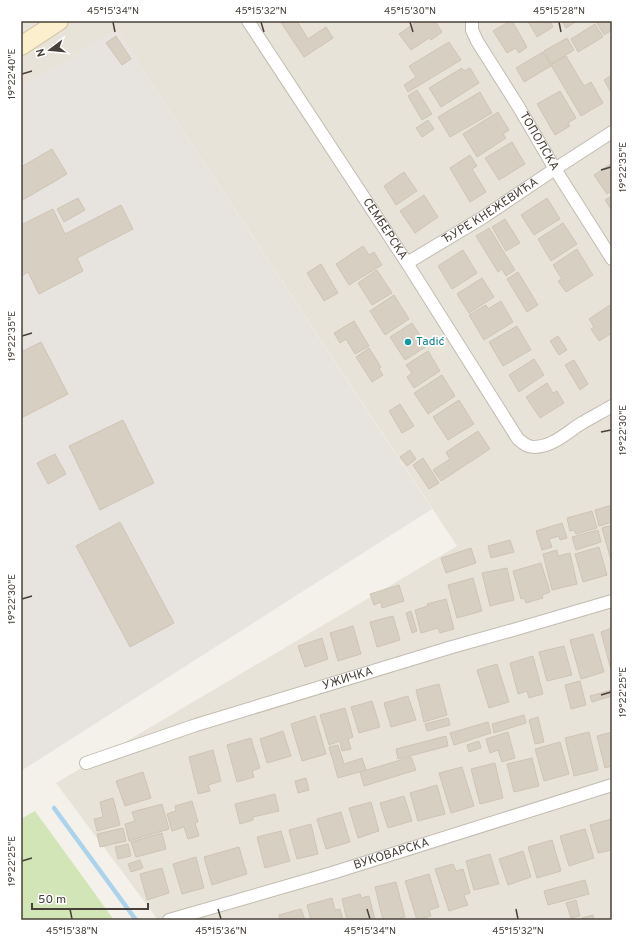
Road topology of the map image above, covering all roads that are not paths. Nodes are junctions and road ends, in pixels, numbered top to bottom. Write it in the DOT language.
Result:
graph roads {
  1 [pos="59,21"];
  2 [pos="248,21"];
  3 [pos="472,21"];
  4 [pos="21,46"];
  5 [pos="612,132"];
  6 [pos="555,169"];
  7 [pos="612,259"];
  8 [pos="407,263"];
  9 [pos="612,406"];
  10 [pos="612,601"];
  11 [pos="86,763"];
  12 [pos="612,785"];
  13 [pos="169,920"];
  1 -- 4 [label="main road"];
  2 -- 8 [label="street, СЕМБЕРСКА"];
  3 -- 6 [label="street, ТОПОЛСКА"];
  5 -- 6 [label="street, ЂУРЕ КНЕЖЕВИЋА"];
  6 -- 7 [label="street, ТОПОЛСКА"];
  6 -- 8 [label="street, ЂУРЕ КНЕЖЕВИЋА"];
  8 -- 9 [label="street, СЕМБЕРСКА"];
  10 -- 11 [label="street, УЖИЧКА"];
  12 -- 13 [label="street, ВУКОВАРСКА"];
}
